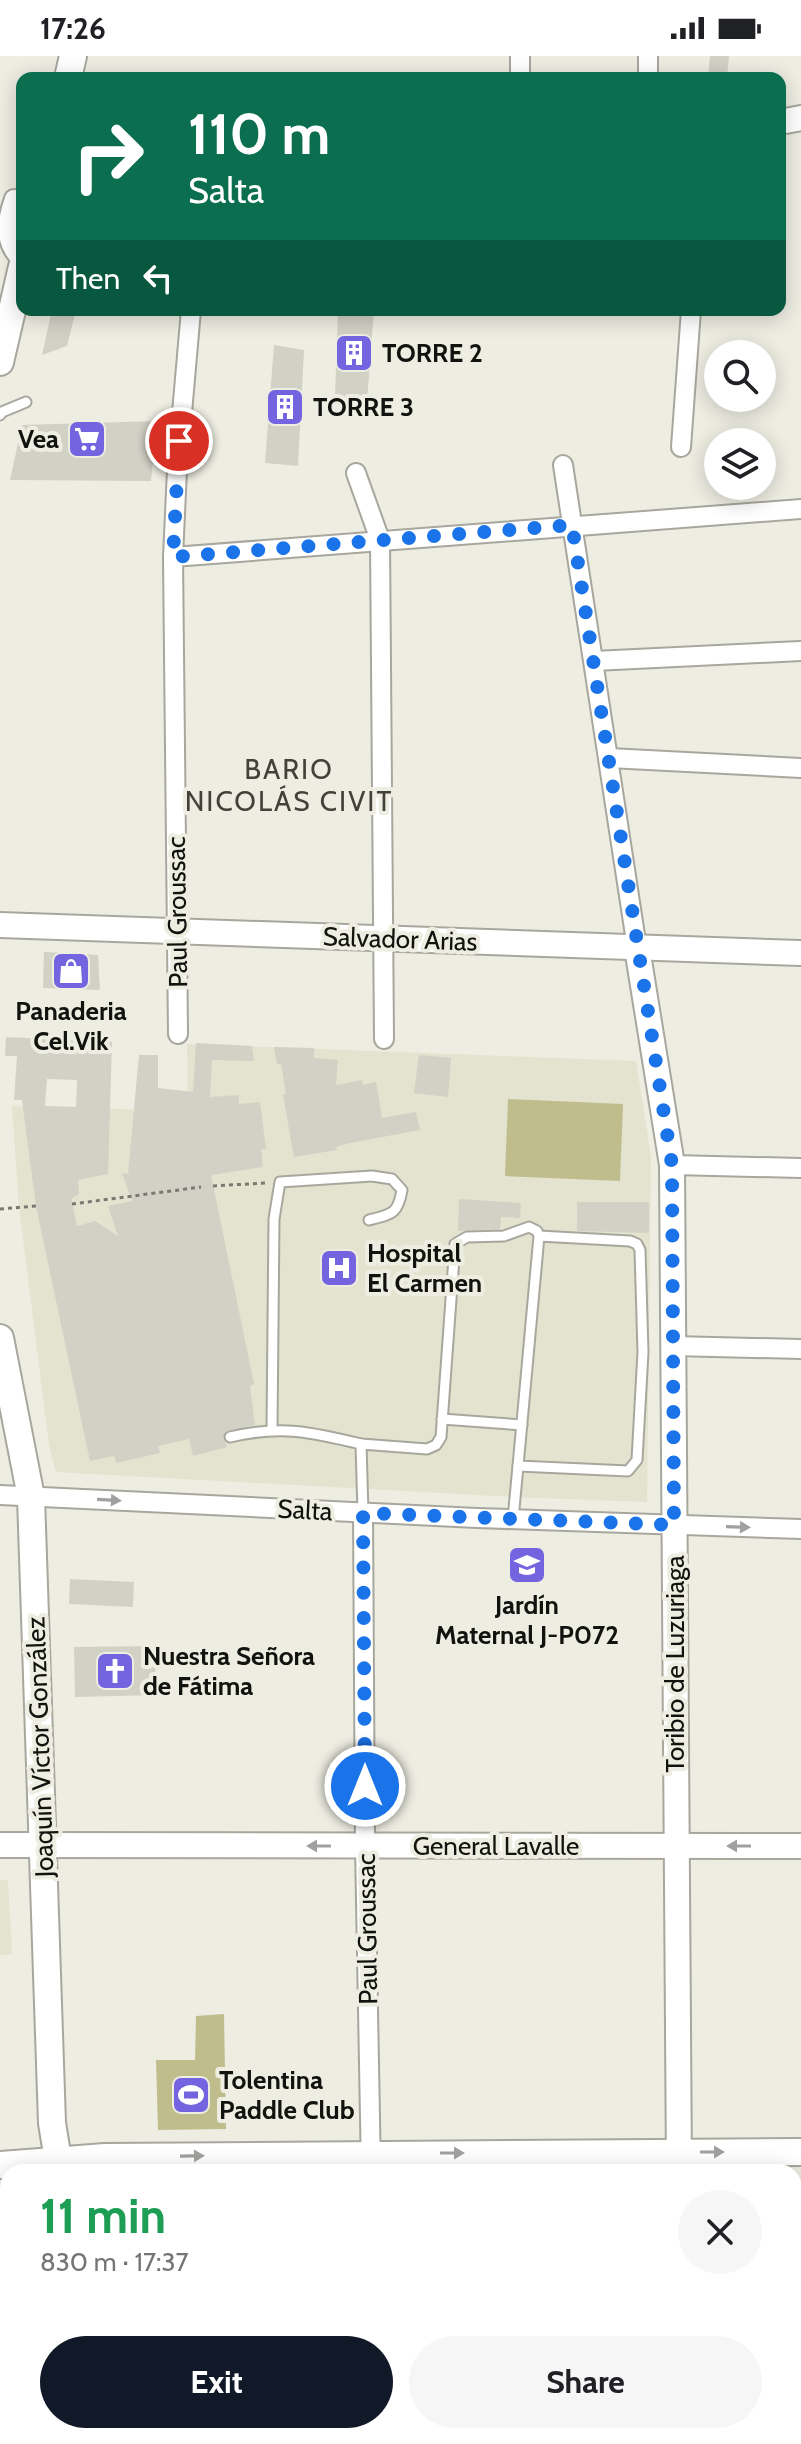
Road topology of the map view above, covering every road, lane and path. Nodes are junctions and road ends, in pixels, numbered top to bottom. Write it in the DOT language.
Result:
graph roads {
  1 [pos="12,196"];
  2 [pos="16,253"];
  3 [pos="16,285"];
  4 [pos="16,295"];
  5 [pos="0,315"];
  6 [pos="190,316"];
  7 [pos="691,316"];
  8 [pos="0,362"];
  9 [pos="26,402"];
  10 [pos="0,415"];
  11 [pos="681,447"];
  12 [pos="563,465"];
  13 [pos="356,473"];
  14 [pos="801,509"];
  15 [pos="572,525"];
  16 [pos="380,540"];
  17 [pos="173,557"];
  18 [pos="801,651"];
  19 [pos="594,661"];
  20 [pos="609,758"];
  21 [pos="801,768"];
  22 [pos="0,925"];
  23 [pos="178,932"];
  24 [pos="384,938"];
  25 [pos="637,948"];
  26 [pos="801,953"];
  27 [pos="178,1034"];
  28 [pos="384,1039"];
  29 [pos="672,1165"];
  30 [pos="801,1168"];
  31 [pos="280,1182"];
  32 [pos="213,1186"];
  33 [pos="201,1187"];
  34 [pos="72,1204"];
  35 [pos="36,1206"];
  36 [pos="0,1209"];
  37 [pos="369,1220"];
  38 [pos="539,1236"];
  39 [pos="0,1338"];
  40 [pos="0,1345"];
  41 [pos="672,1346"];
  42 [pos="801,1349"];
  43 [pos="442,1419"];
  44 [pos="522,1425"];
  45 [pos="272,1429"];
  46 [pos="230,1437"];
  47 [pos="361,1444"];
  48 [pos="518,1466"];
  49 [pos="0,1495"];
  50 [pos="31,1497"];
  51 [pos="363,1513"];
  52 [pos="513,1519"];
  53 [pos="674,1525"];
  54 [pos="801,1529"];
  55 [pos="44,1844"];
  56 [pos="0,1845"];
  57 [pos="365,1846"];
  58 [pos="677,1846"];
  59 [pos="801,1846"];
  60 [pos="801,2152"];
  61 [pos="678,2162"];
  62 [pos="371,2163"];
  63 [pos="59,2164"];
  64 [pos="69,2164"];
  1 -- 2 [label="street"];
  3 -- 5 [label="street"];
  4 -- 8 [label="main road"];
  6 -- 17 [label="street, Paul Groussac"];
  7 -- 11 [label="street"];
  9 -- 10 [label="lane"];
  12 -- 15 [label="street, Toribio de Luzuriaga"];
  13 -- 16 [label="street"];
  14 -- 15 [label="street"];
  15 -- 16 [label="street"];
  15 -- 19 [label="street, Toribio de Luzuriaga"];
  16 -- 17 [label="street"];
  16 -- 24 [label="street"];
  17 -- 23 [label="street, Paul Groussac"];
  18 -- 19 [label="street"];
  19 -- 20 [label="street, Toribio de Luzuriaga"];
  20 -- 21 [label="street"];
  20 -- 25 [label="street, Toribio de Luzuriaga"];
  22 -- 23 [label="street, Salvador Arias"];
  23 -- 24 [label="street, Salvador Arias"];
  23 -- 27 [label="street, Paul Groussac"];
  24 -- 25 [label="street, Salvador Arias"];
  24 -- 28 [label="street"];
  25 -- 26 [label="street, Salvador Arias"];
  25 -- 29 [label="street, Toribio de Luzuriaga"];
  29 -- 30 [label="street"];
  29 -- 41 [label="street, Toribio de Luzuriaga"];
  31 -- 32 [label="path"];
  31 -- 37 [label="lane"];
  31 -- 45 [label="lane"];
  33 -- 34 [label="path"];
  35 -- 36 [label="path"];
  38 -- 43 [label="lane"];
  38 -- 44 [label="lane"];
  38 -- 48 [label="lane"];
  39 -- 40 [label="main road, Joaquín Víctor González"];
  40 -- 50 [label="main road, Joaquín Víctor González"];
  41 -- 42 [label="street"];
  41 -- 53 [label="street, Toribio de Luzuriaga"];
  43 -- 44 [label="lane"];
  43 -- 47 [label="lane"];
  44 -- 48 [label="lane"];
  45 -- 46 [label="lane"];
  45 -- 47 [label="lane"];
  47 -- 51 [label="lane"];
  48 -- 52 [label="lane"];
  49 -- 50 [label="street, Salta"];
  50 -- 51 [label="street, Salta, one-way"];
  50 -- 55 [label="main road, Joaquín Víctor González"];
  51 -- 52 [label="street, Salta"];
  51 -- 57 [label="street, Paul Groussac"];
  52 -- 53 [label="street, Salta"];
  53 -- 54 [label="street, Salta, one-way"];
  53 -- 58 [label="street, Toribio de Luzuriaga"];
  55 -- 56 [label="street, General Lavalle"];
  57 -- 55 [label="street, General Lavalle, one-way"];
  55 -- 63 [label="main road, Joaquín Víctor González"];
  57 -- 58 [label="street, General Lavalle"];
  57 -- 62 [label="street, Paul Groussac"];
  59 -- 58 [label="street, General Lavalle, one-way"];
  58 -- 61 [label="street, Toribio de Luzuriaga"];
  61 -- 60 [label="main road, one-way"];
  62 -- 61 [label="main road, one-way"];
  64 -- 62 [label="main road, one-way"];
}
